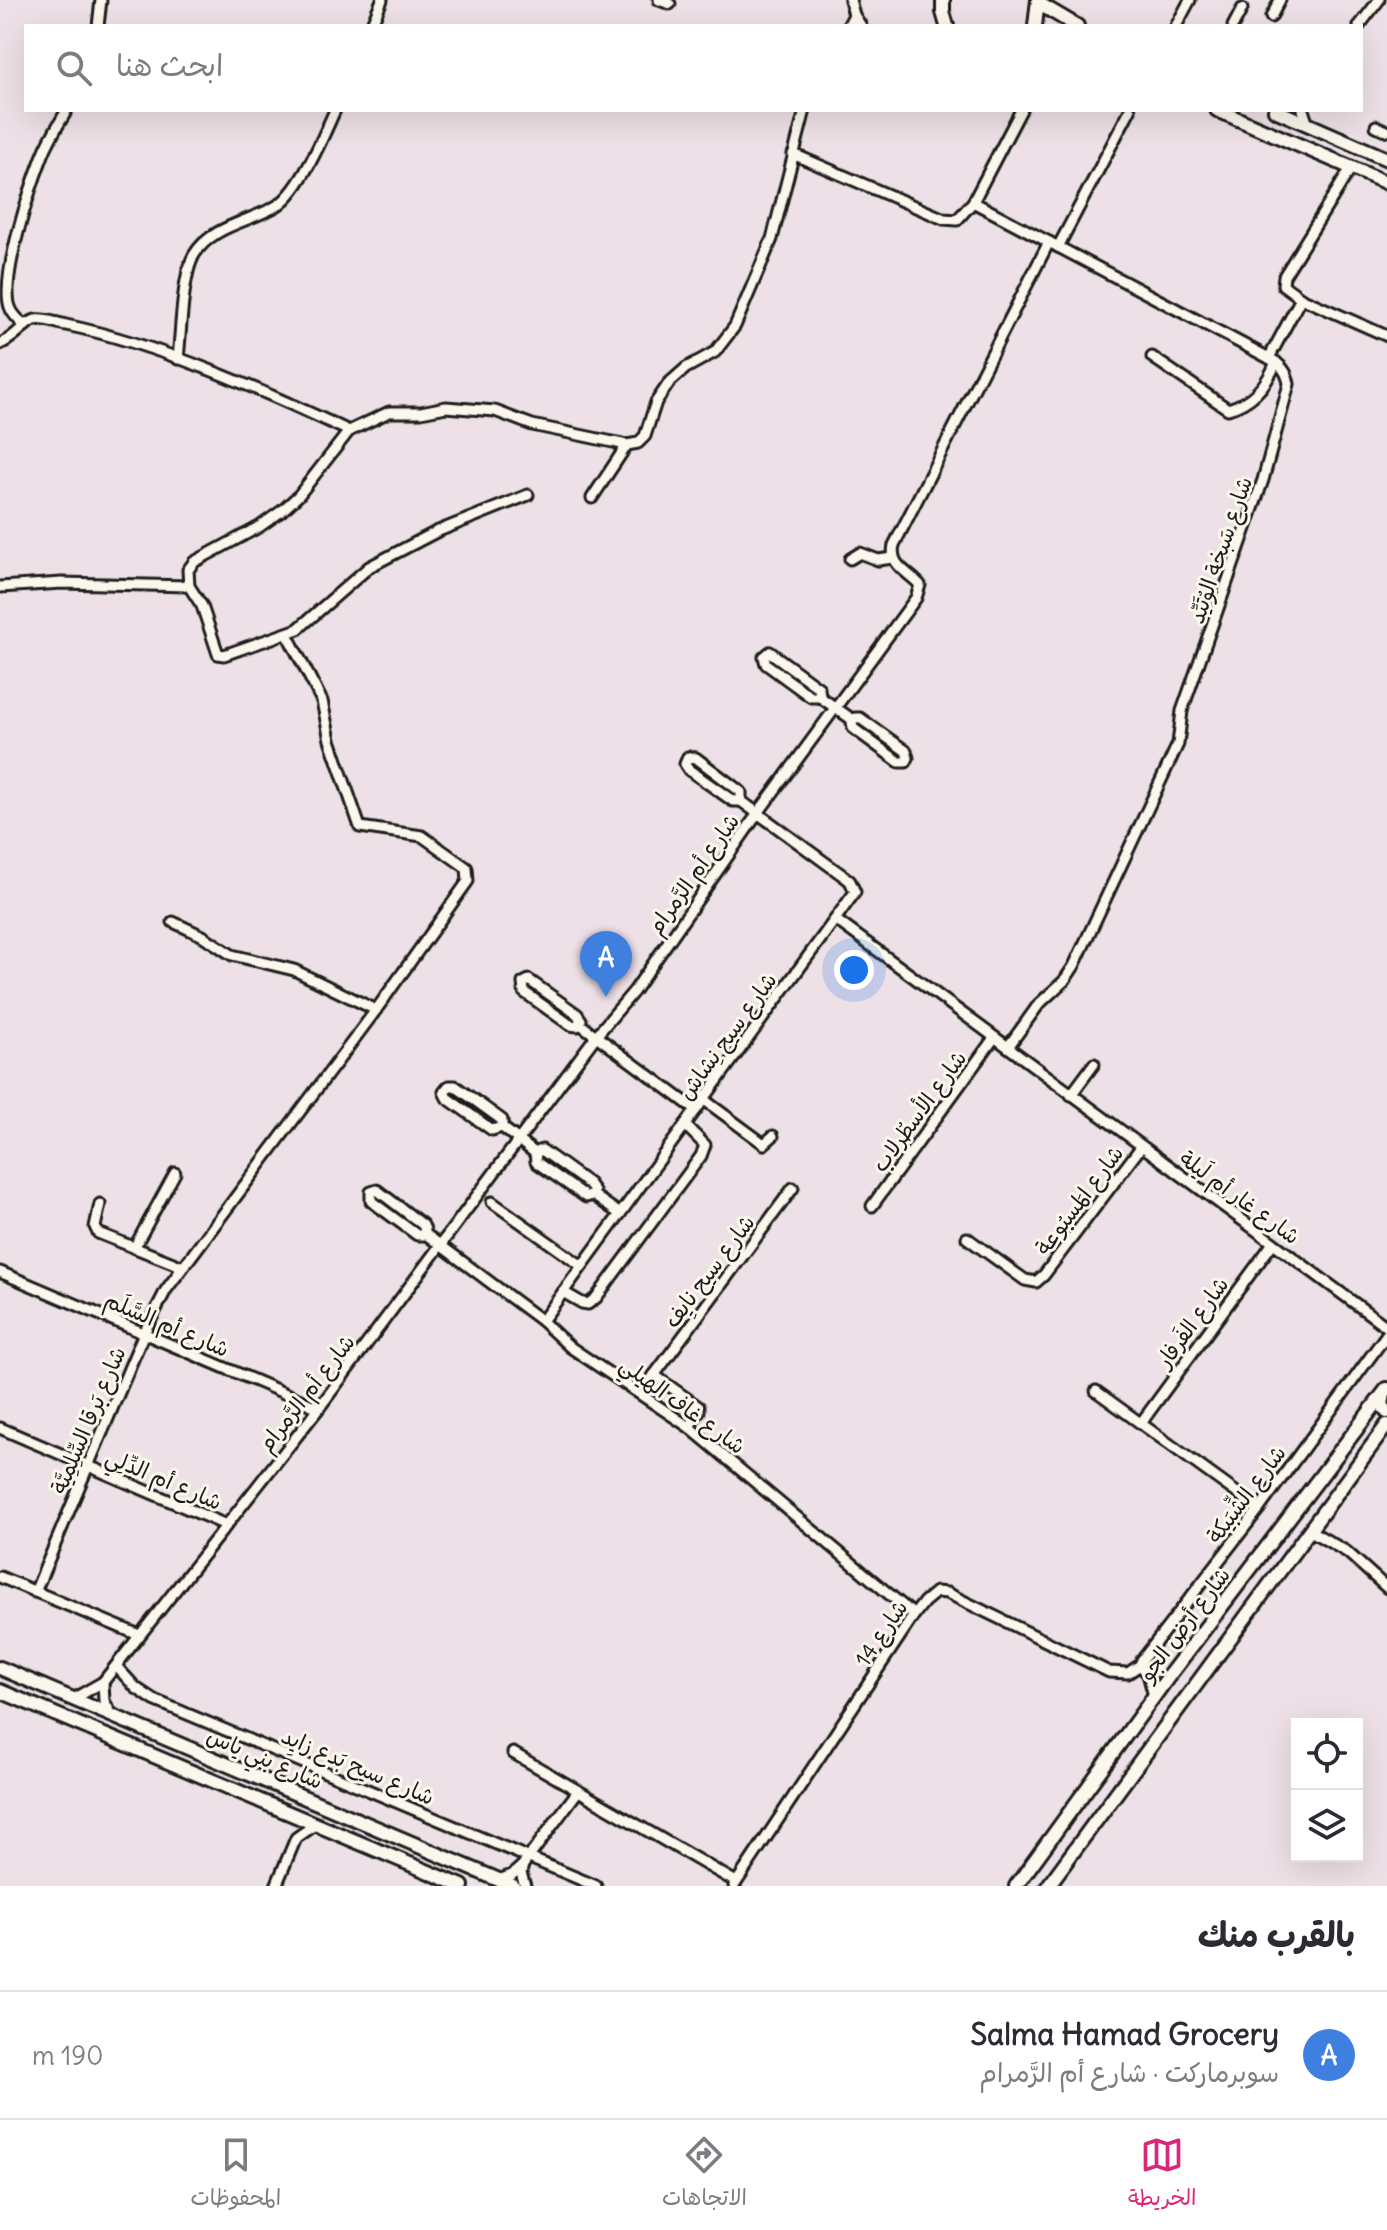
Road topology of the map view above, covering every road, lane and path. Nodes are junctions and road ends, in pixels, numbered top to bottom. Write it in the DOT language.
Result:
graph roads {
  1 [pos="101,0"];
  2 [pos="382,0"];
  3 [pos="659,0"];
  4 [pos="850,0"];
  5 [pos="933,0"];
  6 [pos="1190,0"];
  7 [pos="1280,0"];
  8 [pos="1379,0"];
  9 [pos="1038,2"];
  10 [pos="670,4"];
  11 [pos="943,6"];
  12 [pos="1242,9"];
  13 [pos="854,15"];
  14 [pos="1271,17"];
  15 [pos="98,24"];
  16 [pos="372,24"];
  17 [pos="849,24"];
  18 [pos="860,24"];
  19 [pos="1035,24"];
  20 [pos="1074,24"];
  21 [pos="1177,24"];
  22 [pos="1234,24"];
  23 [pos="1361,24"];
  24 [pos="66,112"];
  25 [pos="334,112"];
  26 [pos="804,112"];
  27 [pos="1020,112"];
  28 [pos="1129,112"];
  29 [pos="1222,112"];
  30 [pos="1280,112"];
  31 [pos="1304,112"];
  32 [pos="1308,125"];
  33 [pos="1376,126"];
  34 [pos="1387,131"];
  35 [pos="793,154"];
  36 [pos="1387,159"];
  37 [pos="1351,168"];
  38 [pos="1387,183"];
  39 [pos="973,202"];
  40 [pos="1054,244"];
  41 [pos="1301,298"];
  42 [pos="25,326"];
  43 [pos="1387,336"];
  44 [pos="0,344"];
  45 [pos="1152,357"];
  46 [pos="178,359"];
  47 [pos="1273,360"];
  48 [pos="349,431"];
  49 [pos="627,445"];
  50 [pos="528,495"];
  51 [pos="592,498"];
  52 [pos="893,558"];
  53 [pos="850,559"];
  54 [pos="189,586"];
  55 [pos="0,587"];
  56 [pos="287,634"];
  57 [pos="820,697"];
  58 [pos="836,708"];
  59 [pos="853,720"];
  60 [pos="741,801"];
  61 [pos="758,813"];
  62 [pos="836,920"];
  63 [pos="173,922"];
  64 [pos="376,1010"];
  65 [pos="580,1024"];
  66 [pos="596,1036"];
  67 [pos="994,1038"];
  68 [pos="1008,1047"];
  69 [pos="1094,1064"];
  70 [pos="1071,1095"];
  71 [pos="703,1099"];
  72 [pos="739,1109"];
  73 [pos="696,1110"];
  74 [pos="731,1120"];
  75 [pos="685,1125"];
  76 [pos="502,1127"];
  77 [pos="773,1136"];
  78 [pos="519,1140"];
  79 [pos="1141,1147"];
  80 [pos="175,1173"];
  81 [pos="793,1188"];
  82 [pos="492,1202"];
  83 [pos="100,1204"];
  84 [pos="872,1206"];
  85 [pos="620,1214"];
  86 [pos="424,1233"];
  87 [pos="967,1238"];
  88 [pos="1273,1243"];
  89 [pos="441,1245"];
  90 [pos="134,1248"];
  91 [pos="582,1266"];
  92 [pos="183,1267"];
  93 [pos="0,1272"];
  94 [pos="563,1292"];
  95 [pos="542,1321"];
  96 [pos="1387,1327"];
  97 [pos="144,1333"];
  98 [pos="1387,1334"];
  99 [pos="654,1375"];
  100 [pos="1096,1391"];
  101 [pos="1385,1391"];
  102 [pos="641,1393"];
  103 [pos="319,1408"];
  104 [pos="1387,1412"];
  105 [pos="1141,1423"];
  106 [pos="1387,1425"];
  107 [pos="689,1427"];
  108 [pos="0,1428"];
  109 [pos="88,1466"];
  110 [pos="1259,1509"];
  111 [pos="226,1525"];
  112 [pos="1309,1530"];
  113 [pos="0,1577"];
  114 [pos="1387,1588"];
  115 [pos="35,1592"];
  116 [pos="914,1615"];
  117 [pos="139,1635"];
  118 [pos="1140,1665"];
  119 [pos="116,1666"];
  120 [pos="0,1668"];
  121 [pos="1171,1673"];
  122 [pos="1148,1674"];
  123 [pos="103,1682"];
  124 [pos="0,1691"];
  125 [pos="1154,1696"];
  126 [pos="73,1699"];
  127 [pos="112,1715"];
  128 [pos="513,1753"];
  129 [pos="578,1791"];
  130 [pos="291,1814"];
  131 [pos="316,1824"];
  132 [pos="296,1838"];
  133 [pos="526,1861"];
  134 [pos="499,1880"];
  135 [pos="735,1884"];
  136 [pos="276,1886"];
  137 [pos="462,1886"];
  138 [pos="513,1886"];
  139 [pos="525,1886"];
  140 [pos="596,1886"];
  141 [pos="1016,1886"];
  142 [pos="1048,1886"];
  1 -- 15 [label="street"];
  2 -- 16 [label="street"];
  3 -- 10 [label="street"];
  4 -- 13 [label="street"];
  5 -- 11 [label="main road"];
  6 -- 21 [label="street"];
  7 -- 14 [label="street"];
  8 -- 23 [label="street"];
  9 -- 19 [label="main road"];
  9 -- 20 [label="main road"];
  12 -- 22 [label="street"];
  13 -- 17 [label="street"];
  13 -- 18 [label="street"];
  24 -- 42 [label="street"];
  25 -- 46 [label="street"];
  26 -- 35 [label="street"];
  27 -- 39 [label="street"];
  28 -- 40 [label="street"];
  29 -- 37 [label="main road"];
  30 -- 32 [label="main road"];
  31 -- 32 [label="street"];
  32 -- 36 [label="main road"];
  33 -- 34 [label="street"];
  35 -- 39 [label="street"];
  35 -- 49 [label="street"];
  37 -- 38 [label="main road"];
  37 -- 41 [label="street"];
  39 -- 40 [label="street"];
  40 -- 47 [label="street"];
  40 -- 52 [label="street"];
  41 -- 43 [label="street"];
  41 -- 47 [label="street"];
  42 -- 44 [label="street"];
  42 -- 46 [label="street"];
  45 -- 47 [label="street"];
  46 -- 48 [label="street"];
  47 -- 68 [label="street, شارع سَبخة الوُتَيِّد"];
  48 -- 49 [label="street"];
  48 -- 54 [label="street"];
  49 -- 51 [label="street"];
  50 -- 56 [label="street"];
  52 -- 53 [label="street"];
  52 -- 58 [label="street, شارع أم الرَّمرام"];
  54 -- 55 [label="street"];
  54 -- 56 [label="street"];
  56 -- 64 [label="street, شارع بَرقا السِّلِمِيَّة"];
  57 -- 57 [label="street"];
  57 -- 58 [label="street"];
  58 -- 59 [label="street"];
  58 -- 61 [label="street, شارع أم الرَّمرام"];
  59 -- 59 [label="street"];
  60 -- 60 [label="street, شارع سيح نِشاش"];
  60 -- 61 [label="street, شارع سيح نِشاش"];
  61 -- 62 [label="street, شارع سيح نِشاش"];
  61 -- 66 [label="street, شارع أم الرَّمرام"];
  62 -- 67 [label="street, شارع غار أم لَيلة"];
  62 -- 71 [label="street, شارع سيح نِشاش"];
  63 -- 64 [label="street"];
  64 -- 92 [label="street, شارع بَرقا السِّلِمِيَّة"];
  65 -- 65 [label="street"];
  65 -- 66 [label="street"];
  66 -- 73 [label="street"];
  66 -- 78 [label="street, شارع أم الرَّمرام"];
  67 -- 68 [label="street, شارع غار أم لَيلة"];
  67 -- 84 [label="street, شارع الأسطُرلاب"];
  68 -- 70 [label="street, شارع غار أم لَيلة"];
  69 -- 70 [label="street"];
  70 -- 79 [label="street, شارع غار أم لَيلة"];
  71 -- 73 [label="street, شارع سيح نِشاش"];
  71 -- 74 [label="street"];
  72 -- 74 [label="street"];
  73 -- 75 [label="street, شارع سيح نِشاش"];
  74 -- 77 [label="street"];
  75 -- 85 [label="street, شارع سيح نِشاش"];
  75 -- 94 [label="street"];
  76 -- 76 [label="street"];
  76 -- 78 [label="street"];
  78 -- 85 [label="street"];
  78 -- 89 [label="street, شارع أم الرَّمرام"];
  79 -- 87 [label="street, شارع المَسبُوعة"];
  79 -- 88 [label="street, شارع غار أم لَيلة"];
  80 -- 90 [label="street"];
  81 -- 99 [label="street, شارع سيح نايِف"];
  82 -- 91 [label="street"];
  83 -- 90 [label="street"];
  85 -- 91 [label="street, شارع سيح نِشاش"];
  86 -- 86 [label="street, شارع غاف الهيلي"];
  86 -- 89 [label="street, شارع غاف الهيلي"];
  88 -- 96 [label="street, شارع غار أم لَيلة"];
  88 -- 105 [label="street, شارع الفَرفار"];
  89 -- 95 [label="street, شارع غاف الهيلي"];
  89 -- 103 [label="street, شارع أم الرَّمرام"];
  90 -- 92 [label="street"];
  91 -- 94 [label="street, شارع سيح نِشاش"];
  92 -- 97 [label="street, شارع بَرقا السِّلِمِيَّة"];
  93 -- 97 [label="street, شارع أم السَّلَم"];
  94 -- 95 [label="street, شارع سيح نِشاش"];
  95 -- 102 [label="street, شارع غاف الهيلي"];
  97 -- 103 [label="street, شارع أم السَّلَم"];
  97 -- 109 [label="street, شارع بَرقا السِّلِمِيَّة"];
  98 -- 110 [label="street, شارع الشِّبَيكة"];
  99 -- 102 [label="street, شارع سيح نايِف"];
  99 -- 107 [label="street"];
  100 -- 105 [label="street"];
  101 -- 104 [label="main road"];
  101 -- 121 [label="main road, شارع أرض الجو"];
  102 -- 107 [label="street, شارع غاف الهيلي"];
  103 -- 111 [label="street, شارع أم الرَّمرام"];
  105 -- 110 [label="street"];
  106 -- 112 [label="main road, شارع أرض الجو"];
  107 -- 116 [label="street, شارع غاف الهيلي"];
  108 -- 109 [label="street, شارع أم الدِّلِي"];
  109 -- 111 [label="street, شارع أم الدِّلِي"];
  109 -- 115 [label="street, شارع بَرقا السِّلِمِيَّة"];
  110 -- 118 [label="street, شارع الشِّبَيكة"];
  111 -- 117 [label="street, شارع أم الرَّمرام"];
  112 -- 114 [label="street"];
  112 -- 142 [label="main road, شارع أرض الجو"];
  113 -- 115 [label="street"];
  115 -- 117 [label="street"];
  116 -- 118 [label="street, شارع 14"];
  116 -- 135 [label="street, شارع 14"];
  117 -- 119 [label="street, شارع أم الرَّمرام"];
  118 -- 122 [label="street"];
  119 -- 123 [label="street, شارع أم الرَّمرام"];
  119 -- 133 [label="street, شارع سيح بَدع زايِد"];
  120 -- 126 [label="main road, شارع بني ياس"];
  121 -- 122 [label="street"];
  121 -- 125 [label="main road, شارع أرض الجو"];
  122 -- 125 [label="street"];
  123 -- 126 [label="street, شارع أم الرَّمرام"];
  123 -- 127 [label="street"];
  124 -- 130 [label="main road, شارع بني ياس"];
  125 -- 141 [label="main road, شارع أرض الجو"];
  126 -- 127 [label="main road, شارع بني ياس"];
  127 -- 134 [label="main road, شارع بني ياس"];
  128 -- 129 [label="street"];
  129 -- 133 [label="street"];
  129 -- 135 [label="street"];
  130 -- 131 [label="main road, شارع بني ياس"];
  130 -- 132 [label="street"];
  131 -- 132 [label="street"];
  131 -- 137 [label="main road, شارع بني ياس"];
  132 -- 136 [label="street"];
  133 -- 134 [label="street"];
  133 -- 139 [label="street"];
  133 -- 140 [label="street, شارع سيح بَدع زايِد"];
  134 -- 138 [label="main road, شارع بني ياس"];
}
